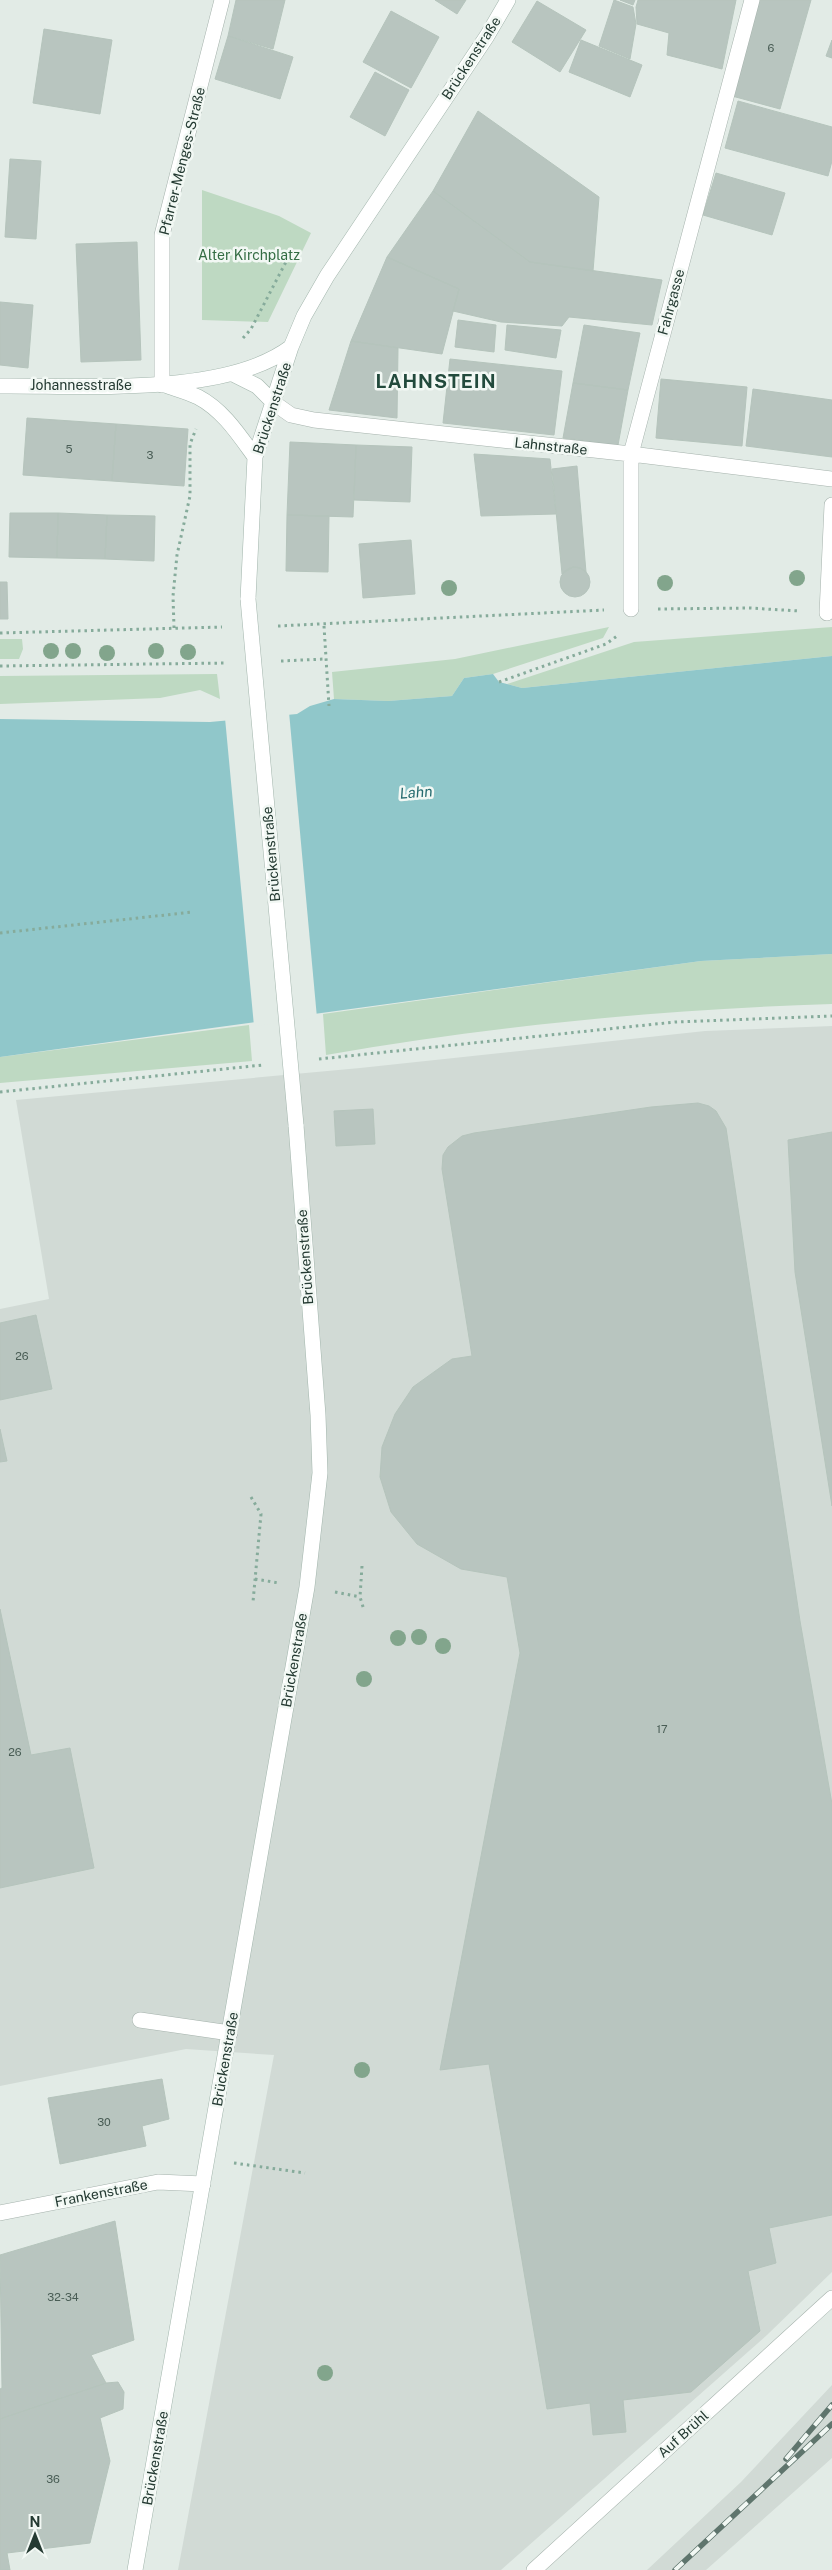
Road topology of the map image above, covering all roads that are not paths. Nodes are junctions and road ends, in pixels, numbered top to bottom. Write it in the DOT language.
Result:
graph roads {
  1 [pos="222,0"];
  2 [pos="508,0"];
  3 [pos="752,0"];
  4 [pos="291,347"];
  5 [pos="232,374"];
  6 [pos="162,385"];
  7 [pos="0,386"];
  8 [pos="274,403"];
  9 [pos="631,454"];
  10 [pos="255,457"];
  11 [pos="832,479"];
  12 [pos="832,505"];
  13 [pos="624,610"];
  14 [pos="827,613"];
  15 [pos="140,2020"];
  16 [pos="230,2033"];
  17 [pos="203,2184"];
  18 [pos="0,2214"];
  19 [pos="832,2298"];
  20 [pos="135,2570"];
  21 [pos="534,2570"];
  1 -- 6 [label="street, Pfarrer-Menges-Straße"];
  2 -- 4 [label="street, Brückenstraße"];
  3 -- 9 [label="street, Fahrgasse"];
  4 -- 5 [label="street, Johannesstraße"];
  4 -- 8 [label="street, Brückenstraße"];
  5 -- 6 [label="street, Johannesstraße"];
  5 -- 8 [label="street, Lahnstraße"];
  6 -- 7 [label="street, Johannesstraße"];
  6 -- 10 [label="street, Johannesstraße"];
  8 -- 9 [label="street, Lahnstraße"];
  8 -- 10 [label="street, Brückenstraße"];
  9 -- 11 [label="street, Lahnstraße"];
  9 -- 13 [label="street, Fahrgasse"];
  10 -- 16 [label="street, Brückenstraße, bridge"];
  12 -- 14 [label="street"];
  15 -- 16 [label="street"];
  16 -- 17 [label="street, Brückenstraße"];
  17 -- 18 [label="street, Frankenstraße"];
  17 -- 20 [label="street, Brückenstraße"];
  19 -- 21 [label="street, Auf Brühl"];
}
